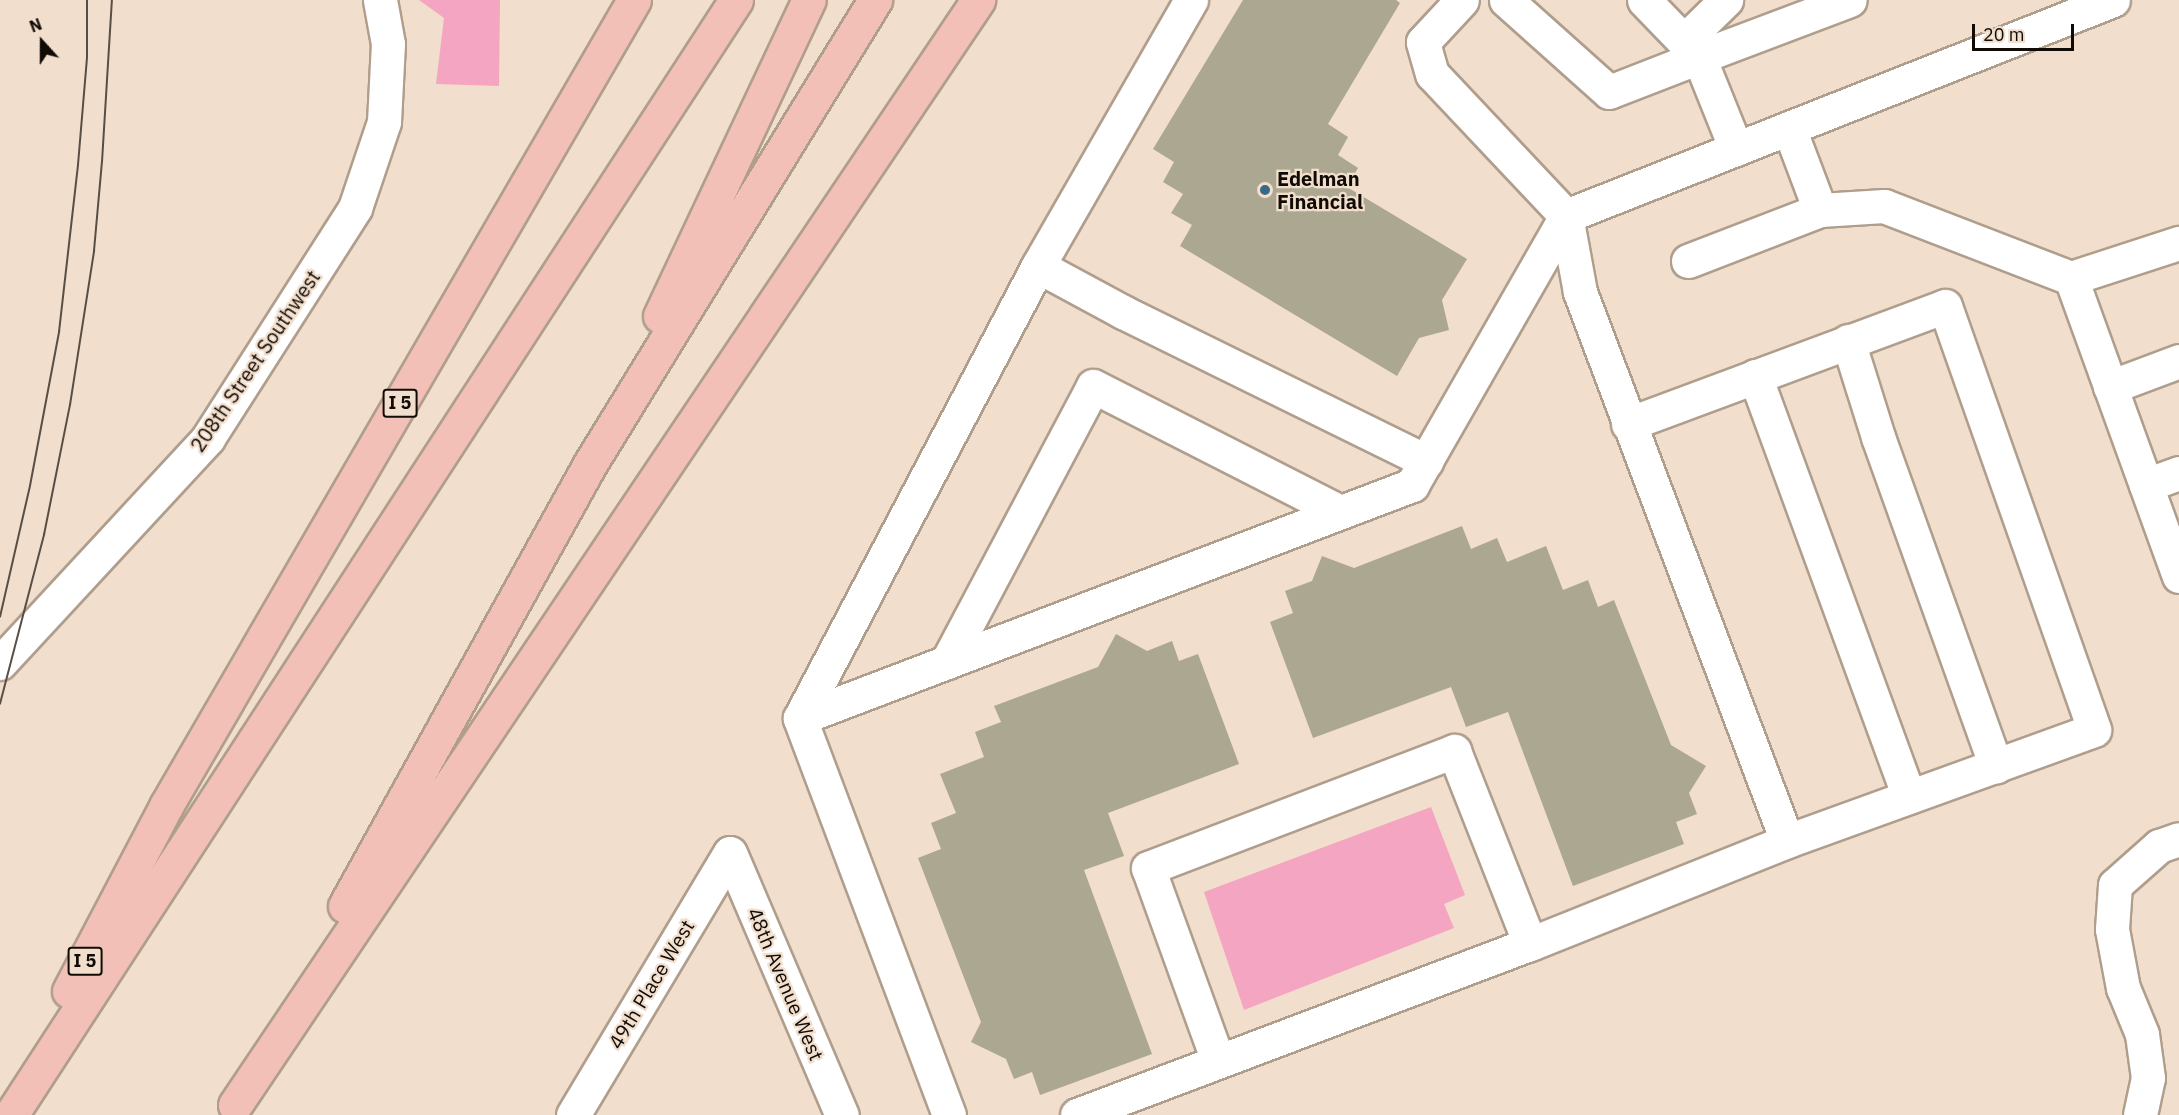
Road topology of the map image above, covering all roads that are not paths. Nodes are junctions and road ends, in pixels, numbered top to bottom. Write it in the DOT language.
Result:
graph roads {
  1 [pos="380,0"];
  2 [pos="633,0"];
  3 [pos="736,0"];
  4 [pos="809,0"];
  5 [pos="875,0"];
  6 [pos="978,0"];
  7 [pos="1191,0"];
  8 [pos="1462,0"];
  9 [pos="1506,0"];
  10 [pos="1644,0"];
  11 [pos="1726,0"];
  12 [pos="1850,0"];
  13 [pos="2113,0"];
  14 [pos="1691,49"];
  15 [pos="1789,128"];
  16 [pos="1736,149"];
  17 [pos="1820,210"];
  18 [pos="1566,216"];
  19 [pos="2179,243"];
  20 [pos="1689,261"];
  21 [pos="1038,266"];
  22 [pos="2071,278"];
  23 [pos="1848,341"];
  24 [pos="2179,361"];
  25 [pos="1755,376"];
  26 [pos="2110,387"];
  27 [pos="1628,424"];
  28 [pos="1426,461"];
  29 [pos="590,464"];
  30 [pos="2179,473"];
  31 [pos="2146,485"];
  32 [pos="1340,512"];
  33 [pos="2179,576"];
  34 [pos="947,662"];
  35 [pos="0,663"];
  36 [pos="800,718"];
  37 [pos="1996,766"];
  38 [pos="1909,797"];
  39 [pos="2179,839"];
  40 [pos="1787,841"];
  41 [pos="730,853"];
  42 [pos="1530,944"];
  43 [pos="1218,1061"];
  44 [pos="232,1110"];
  45 [pos="3,1115"];
  46 [pos="11,1115"];
  47 [pos="573,1115"];
  48 [pos="842,1115"];
  49 [pos="949,1115"];
  50 [pos="1077,1115"];
  51 [pos="2140,1115"];
  1 -- 35 [label="street, 208th Street Southwest"];
  2 -- 45 [label="highway, I 5"];
  3 -- 46 [label="highway"];
  4 -- 29 [label="highway"];
  5 -- 29 [label="highway"];
  6 -- 44 [label="highway"];
  7 -- 21 [label="street"];
  8 -- 18 [label="street"];
  9 -- 14 [label="street"];
  10 -- 14 [label="street"];
  11 -- 14 [label="street"];
  12 -- 14 [label="street"];
  13 -- 15 [label="street"];
  14 -- 16 [label="street"];
  15 -- 16 [label="street"];
  15 -- 17 [label="street"];
  16 -- 18 [label="street"];
  17 -- 20 [label="street"];
  17 -- 22 [label="street"];
  18 -- 27 [label="street"];
  18 -- 28 [label="street"];
  19 -- 22 [label="street"];
  21 -- 28 [label="street"];
  21 -- 36 [label="street"];
  22 -- 26 [label="street"];
  23 -- 25 [label="street"];
  23 -- 37 [label="street"];
  23 -- 37 [label="street"];
  24 -- 26 [label="street"];
  25 -- 27 [label="street"];
  25 -- 38 [label="street"];
  26 -- 31 [label="street"];
  27 -- 40 [label="street"];
  28 -- 32 [label="street"];
  29 -- 44 [label="highway"];
  30 -- 31 [label="street"];
  31 -- 33 [label="street"];
  32 -- 34 [label="street"];
  32 -- 34 [label="street"];
  34 -- 36 [label="street"];
  36 -- 49 [label="street"];
  37 -- 38 [label="street"];
  38 -- 40 [label="street"];
  39 -- 51 [label="street"];
  40 -- 42 [label="street"];
  41 -- 47 [label="street, 49th Place West"];
  41 -- 48 [label="street, 48th Avenue West"];
  42 -- 43 [label="street"];
  42 -- 43 [label="street"];
  43 -- 50 [label="street"];
}
